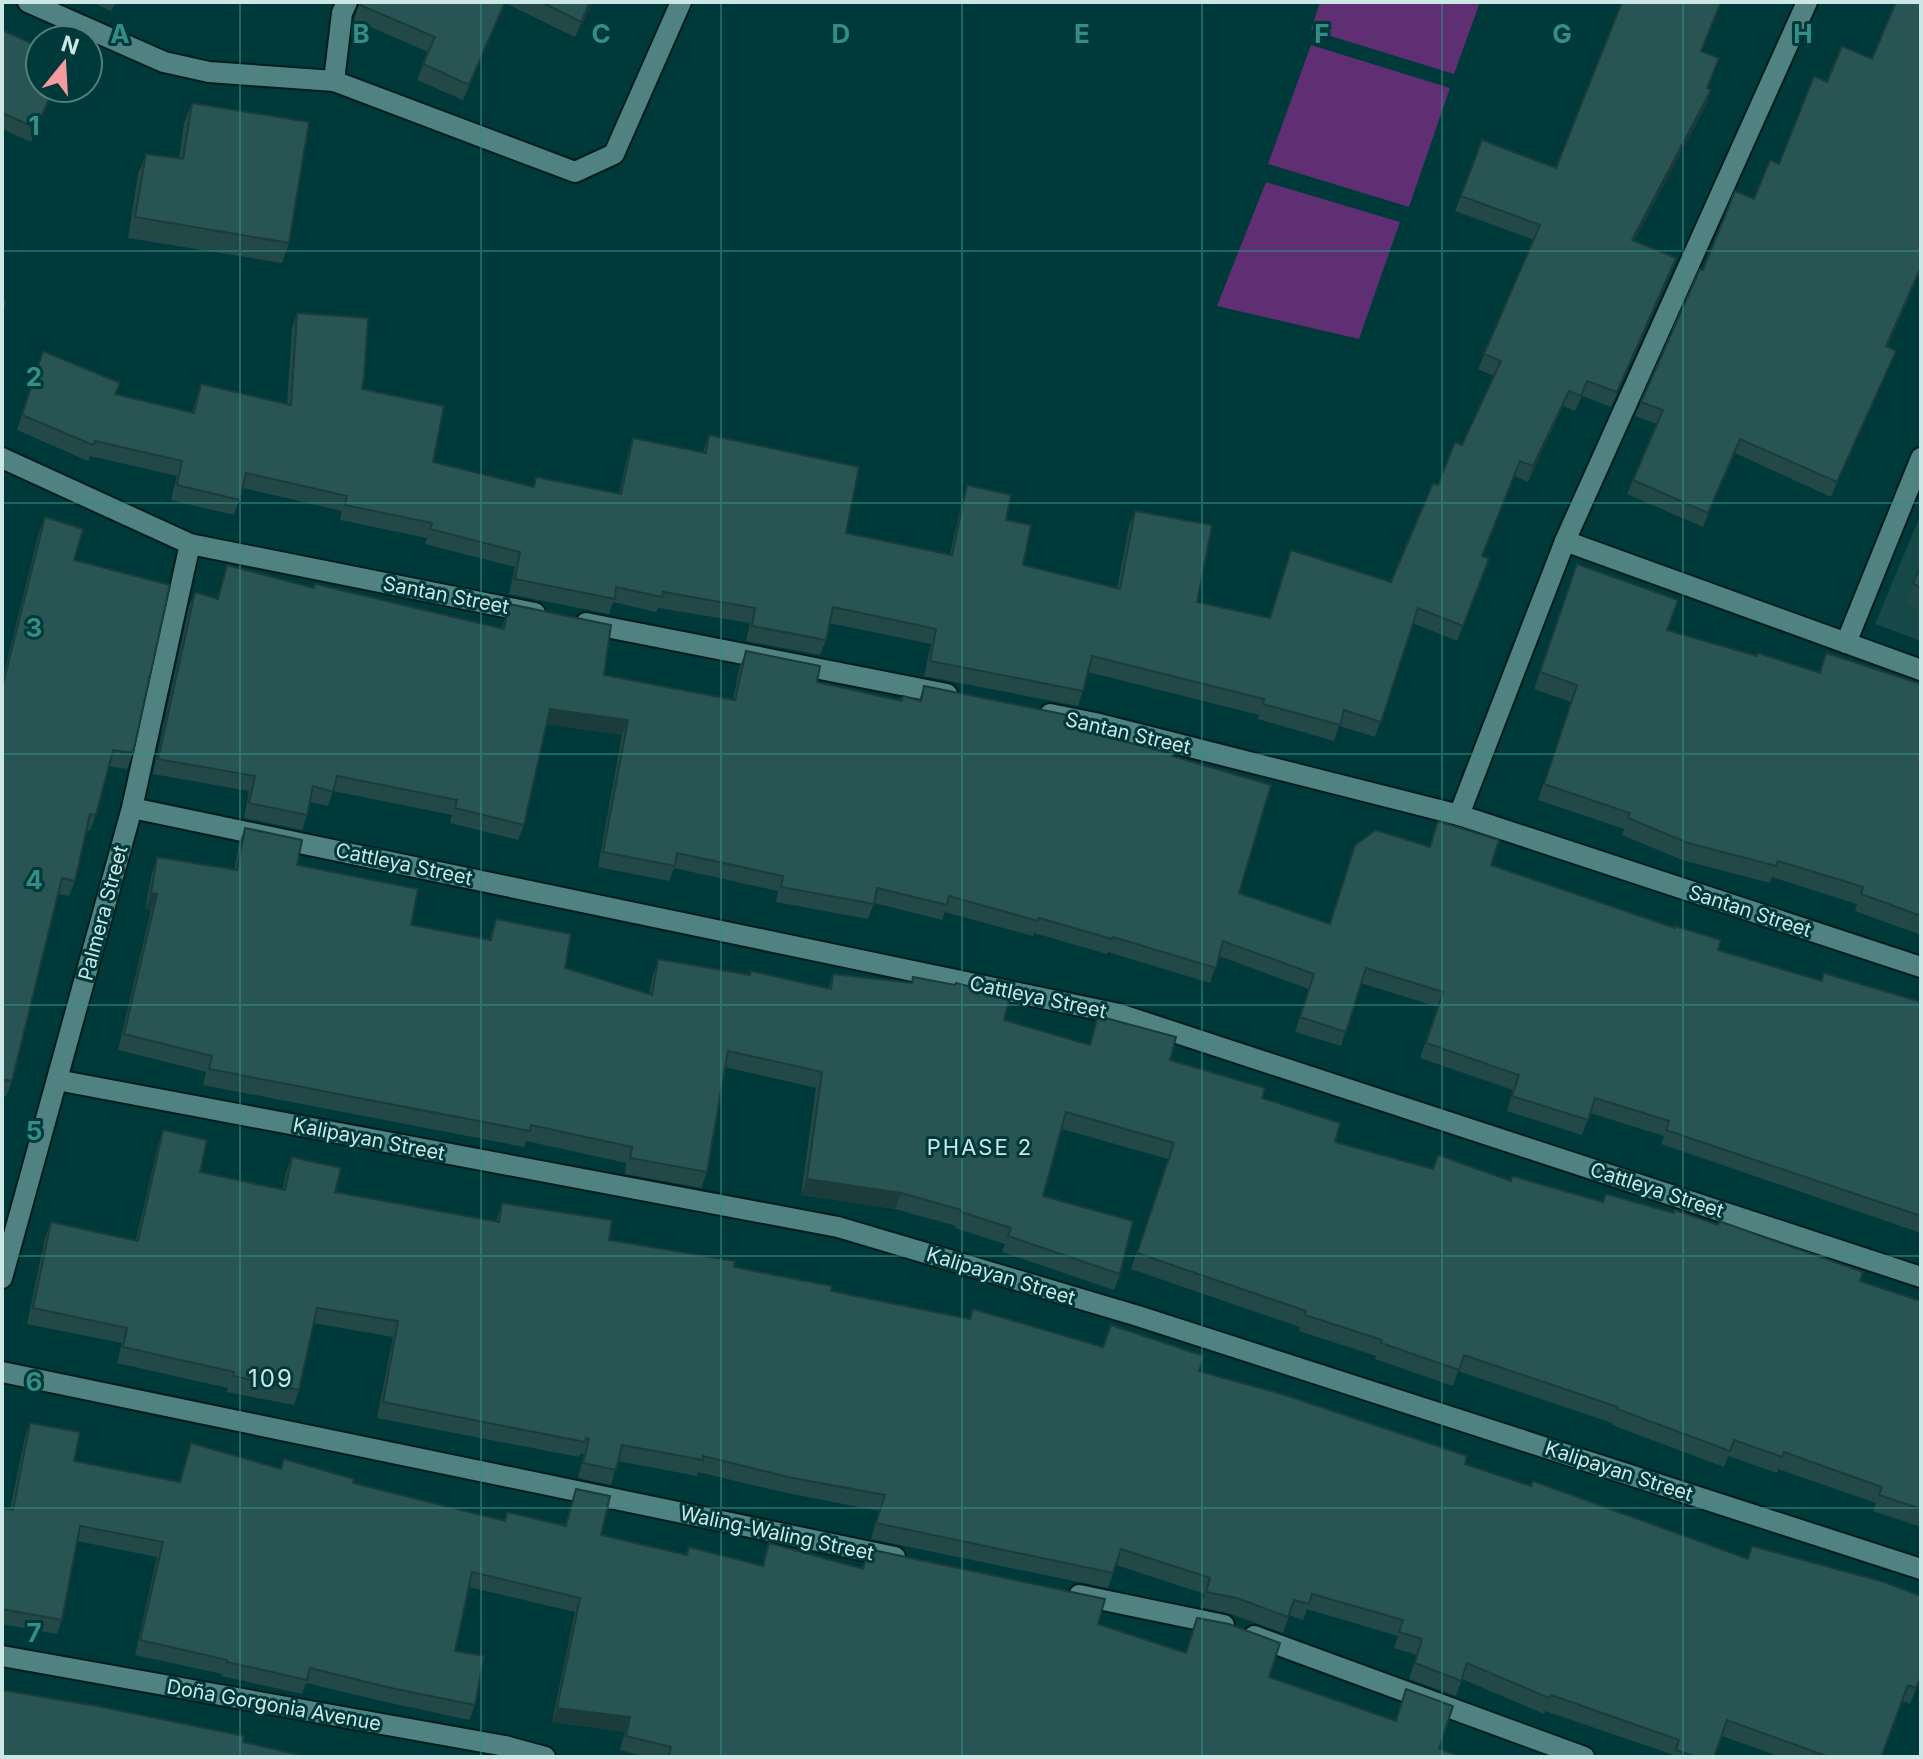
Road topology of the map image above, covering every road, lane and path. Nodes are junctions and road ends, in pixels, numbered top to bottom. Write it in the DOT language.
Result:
graph roads {
  1 [pos="28,2"];
  2 [pos="347,2"];
  3 [pos="681,2"];
  4 [pos="1807,2"];
  5 [pos="334,81"];
  6 [pos="2,458"];
  7 [pos="1921,458"];
  8 [pos="1565,541"];
  9 [pos="190,544"];
  10 [pos="1846,643"];
  11 [pos="1921,670"];
  12 [pos="970,698"];
  13 [pos="1032,711"];
  14 [pos="132,808"];
  15 [pos="1459,815"];
  16 [pos="1921,967"];
  17 [pos="57,1080"];
  18 [pos="1921,1277"];
  19 [pos="2,1278"];
  20 [pos="2,1372"];
  21 [pos="917,1562"];
  22 [pos="1921,1569"];
  23 [pos="1056,1590"];
  24 [pos="2,1656"];
  25 [pos="545,1757"];
  26 [pos="1584,1757"];
  1 -- 5 [label="street"];
  2 -- 5 [label="street"];
  3 -- 5 [label="street"];
  4 -- 8 [label="street"];
  6 -- 9 [label="street, Santan Street"];
  7 -- 10 [label="street"];
  8 -- 10 [label="street"];
  8 -- 15 [label="street"];
  9 -- 12 [label="street, Santan Street"];
  9 -- 14 [label="street, Palmera Street"];
  10 -- 11 [label="street"];
  13 -- 15 [label="street, Santan Street"];
  14 -- 17 [label="street, Palmera Street"];
  14 -- 18 [label="street, Cattleya Street"];
  15 -- 16 [label="street, Santan Street"];
  17 -- 19 [label="street, Palmera Street"];
  17 -- 22 [label="street, Kalipayan Street"];
  20 -- 21 [label="street, Waling-Waling Street"];
  23 -- 26 [label="street"];
  24 -- 25 [label="street, Doña Gorgonia Avenue"];
}
